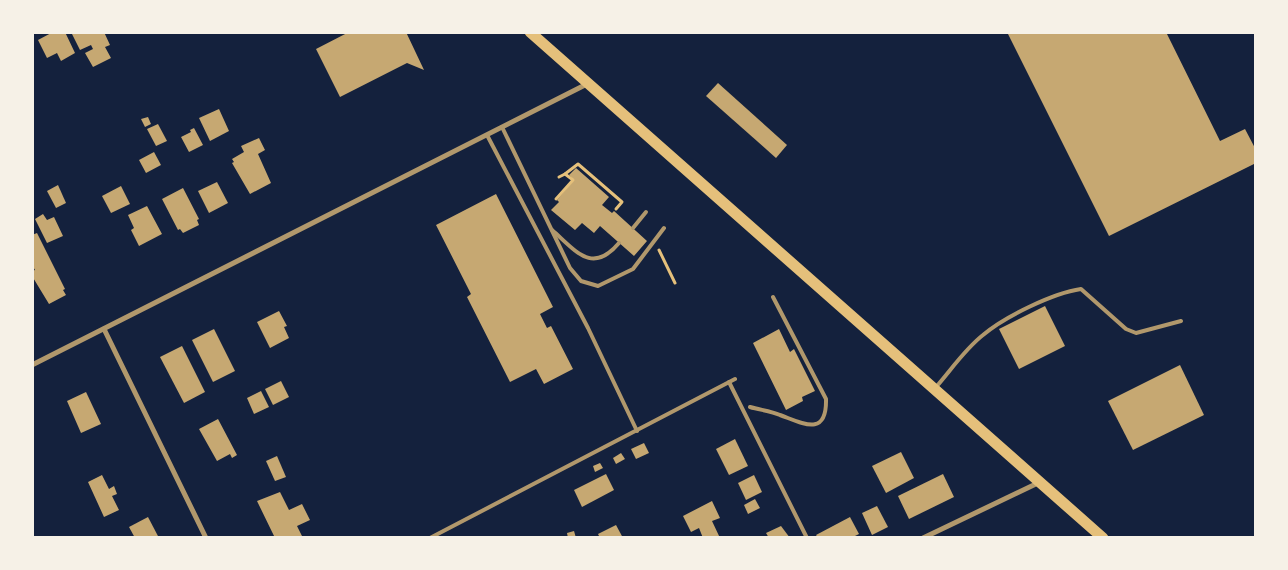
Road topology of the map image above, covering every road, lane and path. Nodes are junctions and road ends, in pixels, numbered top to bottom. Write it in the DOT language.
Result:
graph roads {
  1 [pos="530,32"];
  2 [pos="589,84"];
  3 [pos="502,127"];
  4 [pos="487,135"];
  5 [pos="566,174"];
  6 [pos="559,177"];
  7 [pos="556,199"];
  8 [pos="616,210"];
  9 [pos="646,212"];
  10 [pos="551,228"];
  11 [pos="633,228"];
  12 [pos="664,228"];
  13 [pos="619,243"];
  14 [pos="654,244"];
  15 [pos="675,283"];
  16 [pos="773,297"];
  17 [pos="1181,321"];
  18 [pos="104,329"];
  19 [pos="32,365"];
  20 [pos="735,379"];
  21 [pos="729,382"];
  22 [pos="935,388"];
  23 [pos="750,407"];
  24 [pos="637,431"];
  25 [pos="1040,482"];
  26 [pos="206,538"];
  27 [pos="430,538"];
  28 [pos="808,538"];
  29 [pos="923,538"];
  30 [pos="1103,538"];
  1 -- 2 [label="main road"];
  2 -- 3 [label="street"];
  2 -- 22 [label="main road"];
  3 -- 4 [label="street"];
  3 -- 10 [label="lane"];
  4 -- 18 [label="street"];
  4 -- 24 [label="lane"];
  5 -- 6 [label="path"];
  5 -- 7 [label="path"];
  5 -- 8 [label="path"];
  9 -- 11 [label="lane"];
  10 -- 13 [label="lane"];
  10 -- 14 [label="lane"];
  12 -- 14 [label="lane"];
  14 -- 15 [label="path"];
  16 -- 23 [label="lane"];
  17 -- 22 [label="lane"];
  18 -- 19 [label="street"];
  18 -- 26 [label="street"];
  20 -- 21 [label="lane"];
  21 -- 24 [label="lane"];
  21 -- 28 [label="lane"];
  22 -- 25 [label="main road"];
  24 -- 27 [label="lane"];
  25 -- 29 [label="street"];
  25 -- 30 [label="main road"];
}
